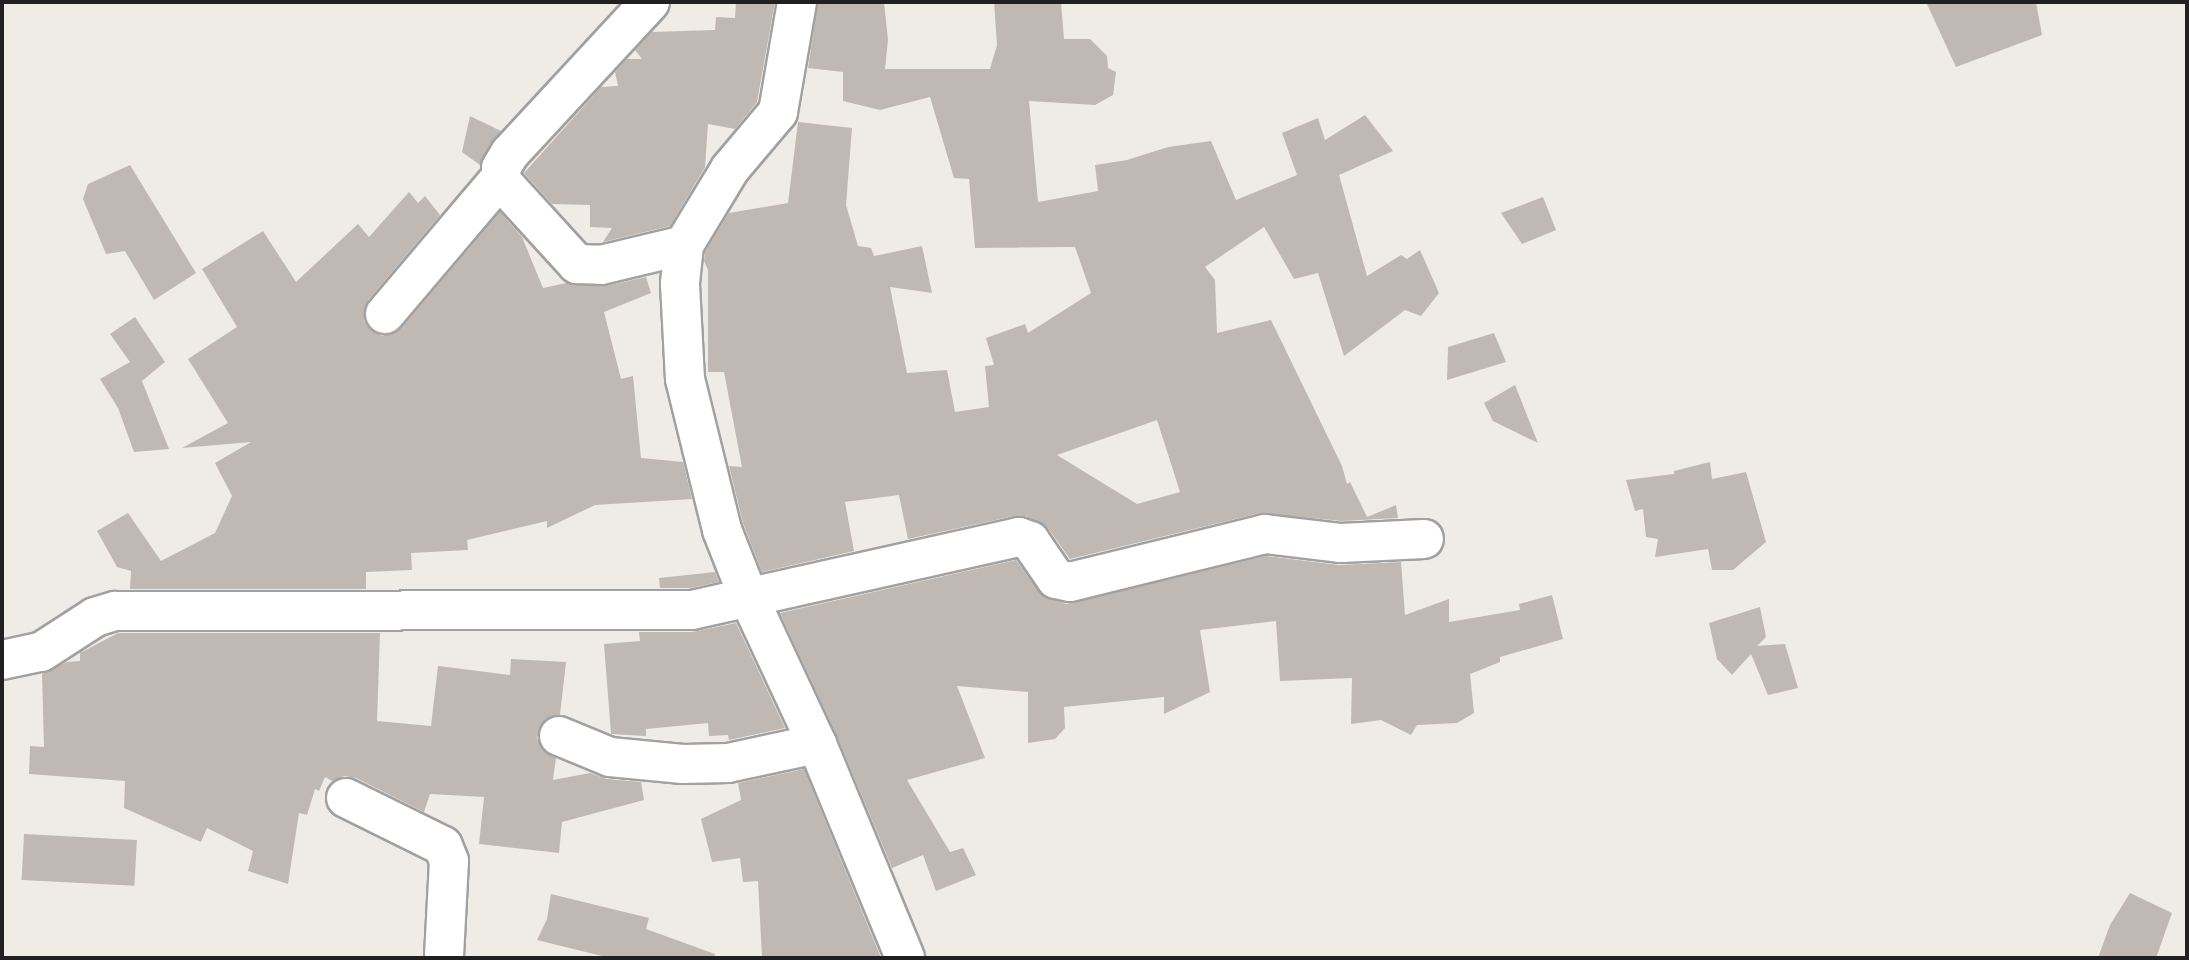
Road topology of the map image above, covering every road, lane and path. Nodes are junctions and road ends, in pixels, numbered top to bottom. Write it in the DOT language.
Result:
graph roads {
  1 [pos="650,2"];
  2 [pos="797,2"];
  3 [pos="501,177"];
  4 [pos="684,245"];
  5 [pos="385,314"];
  6 [pos="1424,539"];
  7 [pos="748,596"];
  8 [pos="2,660"];
  9 [pos="559,736"];
  10 [pos="817,744"];
  11 [pos="346,798"];
  12 [pos="444,958"];
  13 [pos="905,958"];
  1 -- 3 [label="street"];
  2 -- 4 [label="street"];
  3 -- 4 [label="street"];
  3 -- 5 [label="street"];
  4 -- 7 [label="street"];
  6 -- 7 [label="street"];
  7 -- 8 [label="street"];
  7 -- 10 [label="street"];
  9 -- 10 [label="street"];
  10 -- 13 [label="street"];
  11 -- 12 [label="street"];
}
